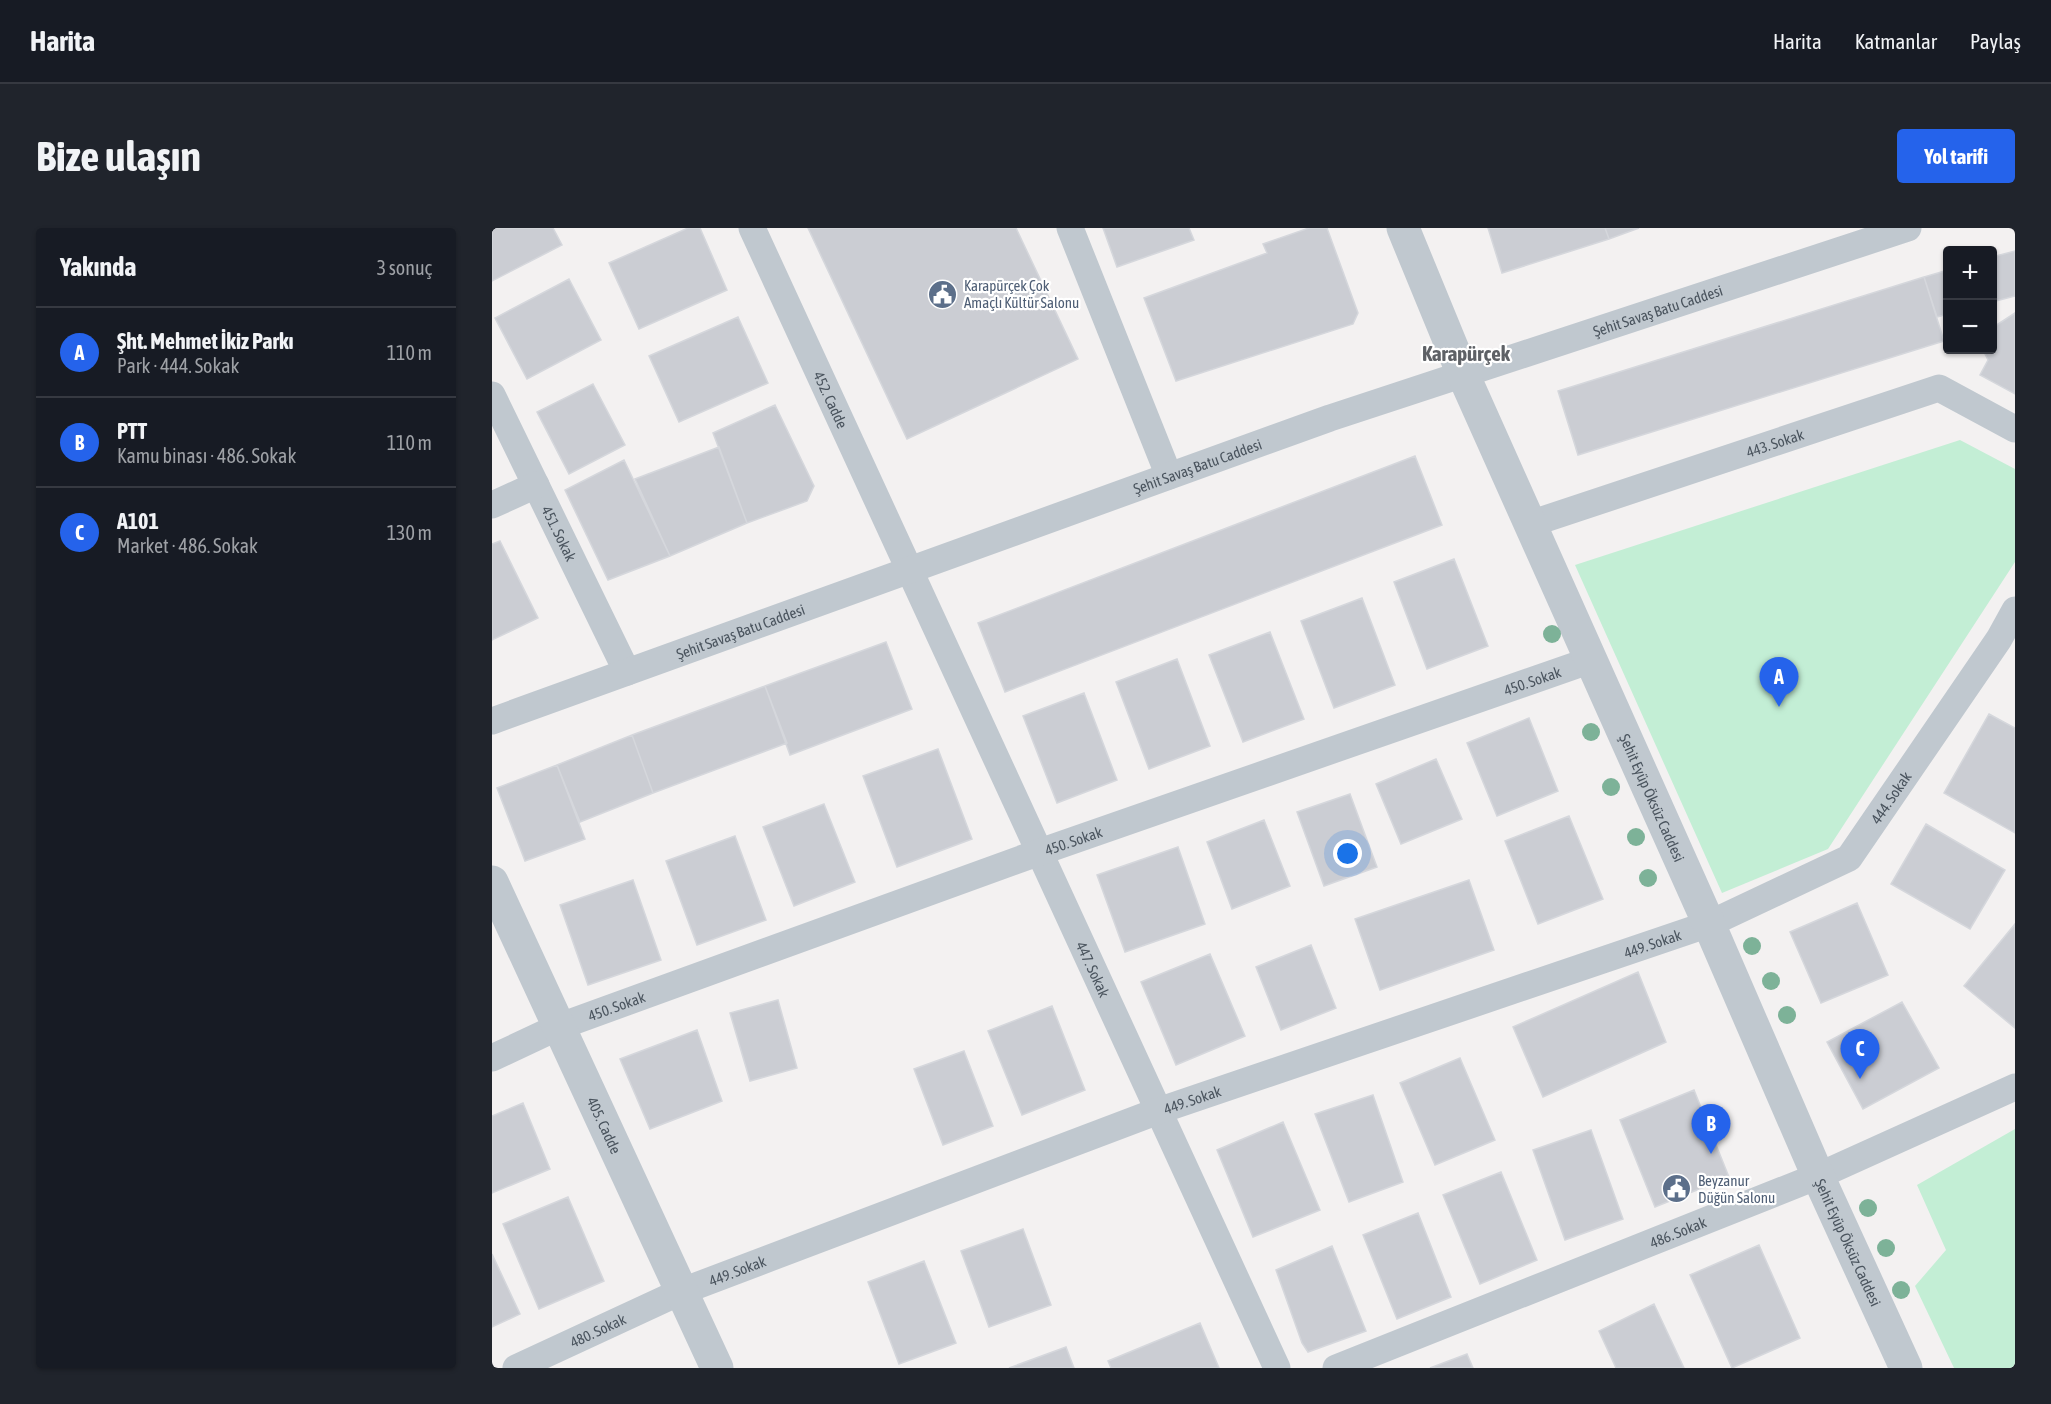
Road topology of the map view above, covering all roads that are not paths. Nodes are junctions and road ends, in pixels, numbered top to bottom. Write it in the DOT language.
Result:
graph roads {
  1 [pos="752,228"];
  2 [pos="1070,228"];
  3 [pos="1403,228"];
  4 [pos="1908,228"];
  5 [pos="1463,374"];
  6 [pos="492,395"];
  7 [pos="2015,429"];
  8 [pos="1169,476"];
  9 [pos="536,485"];
  10 [pos="492,505"];
  11 [pos="1530,524"];
  12 [pos="912,569"];
  13 [pos="2015,610"];
  14 [pos="2007,644"];
  15 [pos="1591,660"];
  16 [pos="627,672"];
  17 [pos="492,721"];
  18 [pos="1040,852"];
  19 [pos="492,882"];
  20 [pos="1709,924"];
  21 [pos="558,1027"];
  22 [pos="492,1058"];
  23 [pos="2015,1087"];
  24 [pos="1158,1111"];
  25 [pos="1818,1176"];
  26 [pos="680,1292"];
  27 [pos="516,1368"];
  28 [pos="717,1368"];
  29 [pos="1277,1368"];
  30 [pos="1336,1368"];
  31 [pos="1906,1368"];
  1 -- 12 [label="street, 452. Cadde"];
  2 -- 8 [label="street"];
  3 -- 5 [label="street, Şehit Eyüp Öksüz Caddesi"];
  4 -- 5 [label="street, Şehit Savaş Batu Caddesi"];
  5 -- 8 [label="street, Şehit Savaş Batu Caddesi"];
  5 -- 11 [label="street, Şehit Eyüp Öksüz Caddesi"];
  6 -- 9 [label="street, 451. Sokak"];
  7 -- 11 [label="street, 443. Sokak"];
  8 -- 12 [label="street, Şehit Savaş Batu Caddesi"];
  9 -- 10 [label="street"];
  9 -- 16 [label="street, 451. Sokak"];
  11 -- 15 [label="street, Şehit Eyüp Öksüz Caddesi"];
  12 -- 16 [label="street, Şehit Savaş Batu Caddesi"];
  12 -- 18 [label="street, 447. Sokak"];
  13 -- 14 [label="street, 444. Sokak"];
  14 -- 20 [label="street, 444. Sokak"];
  15 -- 18 [label="street, 450. Sokak"];
  15 -- 20 [label="street, Şehit Eyüp Öksüz Caddesi"];
  16 -- 17 [label="street, Şehit Savaş Batu Caddesi"];
  18 -- 21 [label="street, 450. Sokak"];
  18 -- 24 [label="street, 447. Sokak"];
  19 -- 21 [label="street, 405. Cadde"];
  20 -- 24 [label="street, 449. Sokak"];
  20 -- 25 [label="street, Şehit Eyüp Öksüz Caddesi"];
  21 -- 22 [label="street, 450. Sokak"];
  21 -- 26 [label="street, 405. Cadde"];
  23 -- 25 [label="street, 486. Sokak"];
  24 -- 26 [label="street, 449. Sokak"];
  24 -- 29 [label="street, 447. Sokak"];
  25 -- 30 [label="street, 486. Sokak"];
  25 -- 31 [label="street, Şehit Eyüp Öksüz Caddesi"];
  26 -- 27 [label="street, 480. Sokak"];
  26 -- 28 [label="street, 405. Cadde"];
}
